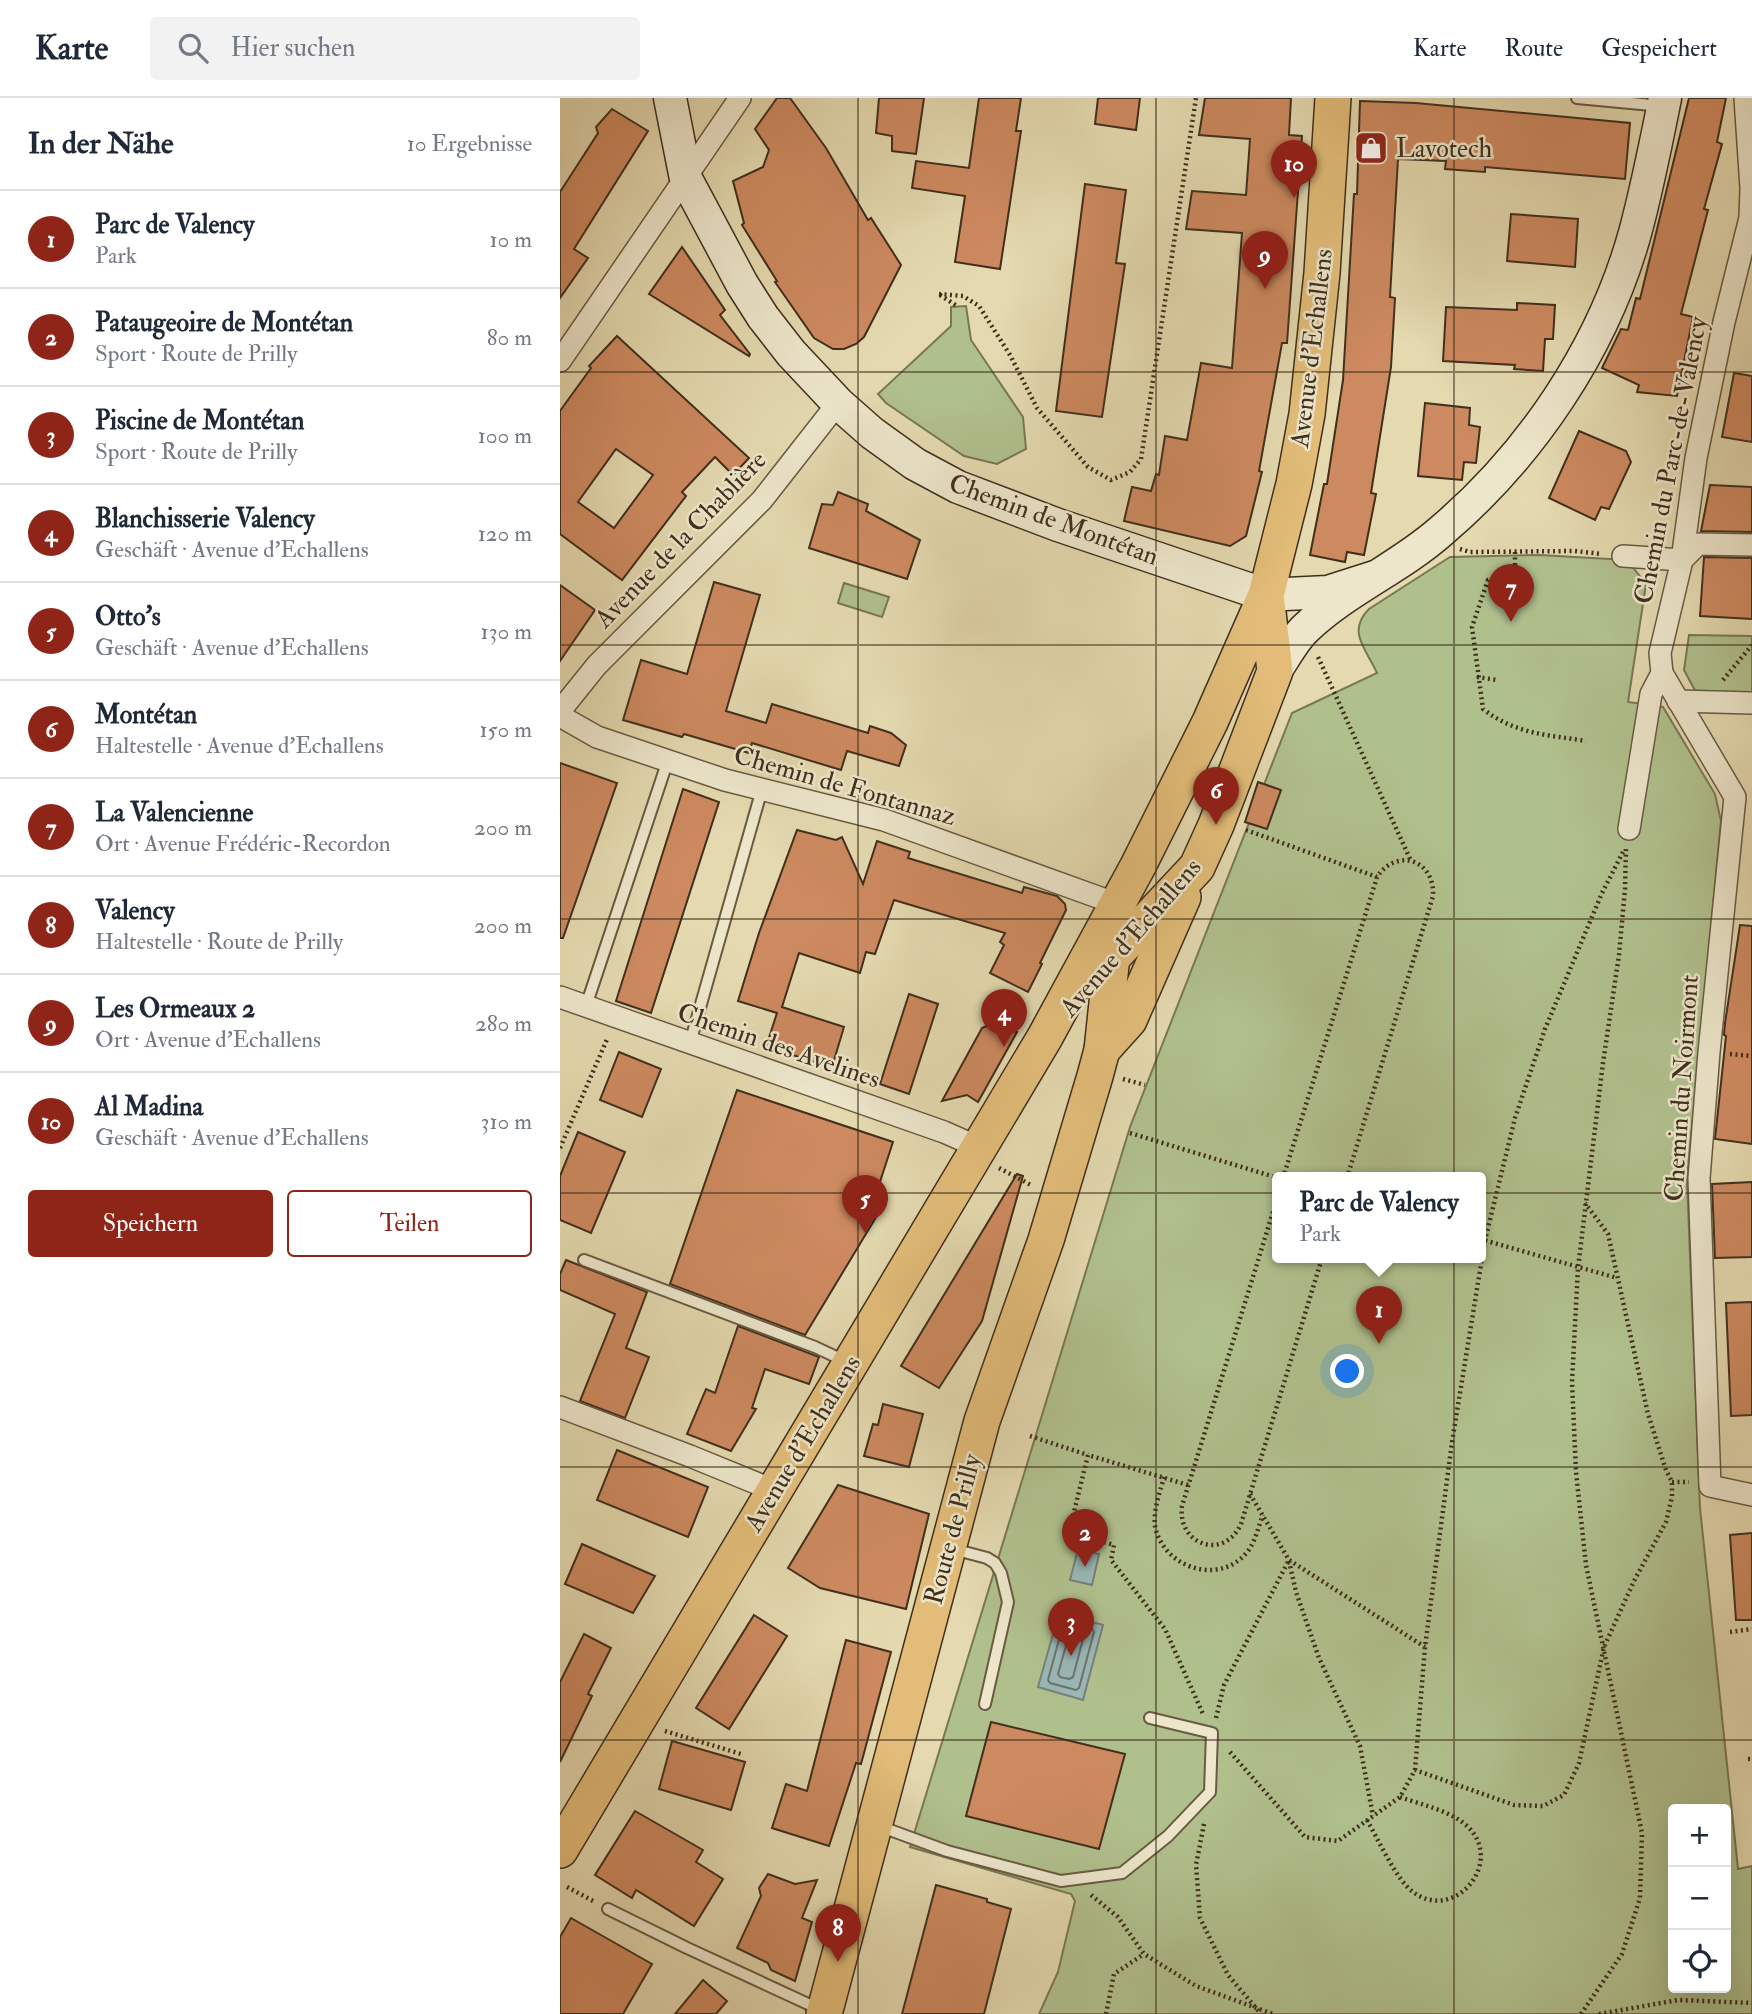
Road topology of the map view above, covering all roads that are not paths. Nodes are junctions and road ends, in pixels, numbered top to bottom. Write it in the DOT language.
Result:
graph roads {
  1 [pos="740,98"];
  2 [pos="1333,98"];
  3 [pos="1577,98"];
  4 [pos="1745,98"];
  5 [pos="664,102"];
  6 [pos="1664,102"];
  7 [pos="686,179"];
  8 [pos="560,361"];
  9 [pos="838,403"];
  10 [pos="1752,544"];
  11 [pos="1623,556"];
  12 [pos="1682,560"];
  13 [pos="1375,577"];
  14 [pos="1266,595"];
  15 [pos="1275,671"];
  16 [pos="1662,673"];
  17 [pos="1678,701"];
  18 [pos="1752,703"];
  19 [pos="560,710"];
  20 [pos="560,716"];
  21 [pos="668,760"];
  22 [pos="762,789"];
  23 [pos="1628,838"];
  24 [pos="1197,867"];
  25 [pos="1117,904"];
  26 [pos="1113,957"];
  27 [pos="560,997"];
  28 [pos="586,1006"];
  29 [pos="1045,1037"];
  30 [pos="690,1043"];
  31 [pos="1102,1050"];
  32 [pos="988,1157"];
  33 [pos="584,1260"];
  34 [pos="849,1364"];
  35 [pos="560,1407"];
  36 [pos="773,1490"];
  37 [pos="1752,1495"];
  38 [pos="947,1548"];
  39 [pos="985,1704"];
  40 [pos="1150,1718"];
  41 [pos="874,1824"];
  42 [pos="560,1850"];
  43 [pos="608,1909"];
  44 [pos="825,2013"];
  1 -- 7 [label="street"];
  2 -- 14 [label="main road, Avenue d'Echallens"];
  3 -- 6 [label="lane"];
  4 -- 12 [label="street, Chemin du Parc-de-Valency"];
  5 -- 7 [label="street, Chemin de Montétan"];
  6 -- 13 [label="street"];
  7 -- 8 [label="street"];
  7 -- 9 [label="street, Chemin de Montétan"];
  9 -- 14 [label="street, Chemin de Montétan"];
  9 -- 19 [label="street, Avenue de la Chablière"];
  10 -- 12 [label="street"];
  11 -- 12 [label="street"];
  12 -- 16 [label="street, Chemin du Parc-de-Valency"];
  13 -- 14 [label="street"];
  13 -- 15 [label="street"];
  14 -- 15 [label="main road, Avenue d'Echallens"];
  14 -- 25 [label="main road, Avenue d'Echallens"];
  15 -- 24 [label="main road, Avenue d'Echallens"];
  16 -- 17 [label="street, Chemin du Noirmont"];
  16 -- 23 [label="street, Chemin du Parc-de-Valency"];
  17 -- 18 [label="street"];
  17 -- 37 [label="street, Chemin du Noirmont"];
  20 -- 21 [label="street, Chemin de Fontannaz"];
  21 -- 22 [label="street, Chemin de Fontannaz"];
  21 -- 28 [label="lane"];
  22 -- 25 [label="street, Chemin de Fontannaz"];
  22 -- 30 [label="lane"];
  24 -- 26 [label="main road, Avenue d'Echallens"];
  24 -- 31 [label="main road, Route de Prilly"];
  25 -- 26 [label="main road, Route de Prilly"];
  25 -- 29 [label="main road, Avenue d'Echallens"];
  26 -- 29 [label="main road, Avenue d'Echallens"];
  26 -- 31 [label="main road, Route de Prilly"];
  27 -- 28 [label="street, Chemin des Avelines"];
  28 -- 30 [label="street, Chemin des Avelines"];
  29 -- 32 [label="main road, Avenue d'Echallens"];
  30 -- 32 [label="street, Chemin des Avelines"];
  31 -- 38 [label="main road, Route de Prilly"];
  32 -- 34 [label="main road, Avenue d'Echallens"];
  33 -- 34 [label="lane"];
  34 -- 36 [label="main road, Avenue d'Echallens"];
  35 -- 36 [label="street"];
  36 -- 42 [label="main road, Avenue d'Echallens"];
  38 -- 39 [label="lane"];
  38 -- 41 [label="main road, Route de Prilly"];
  40 -- 41 [label="lane"];
  41 -- 44 [label="main road, Route de Prilly"];
  43 -- 44 [label="lane"];
}
